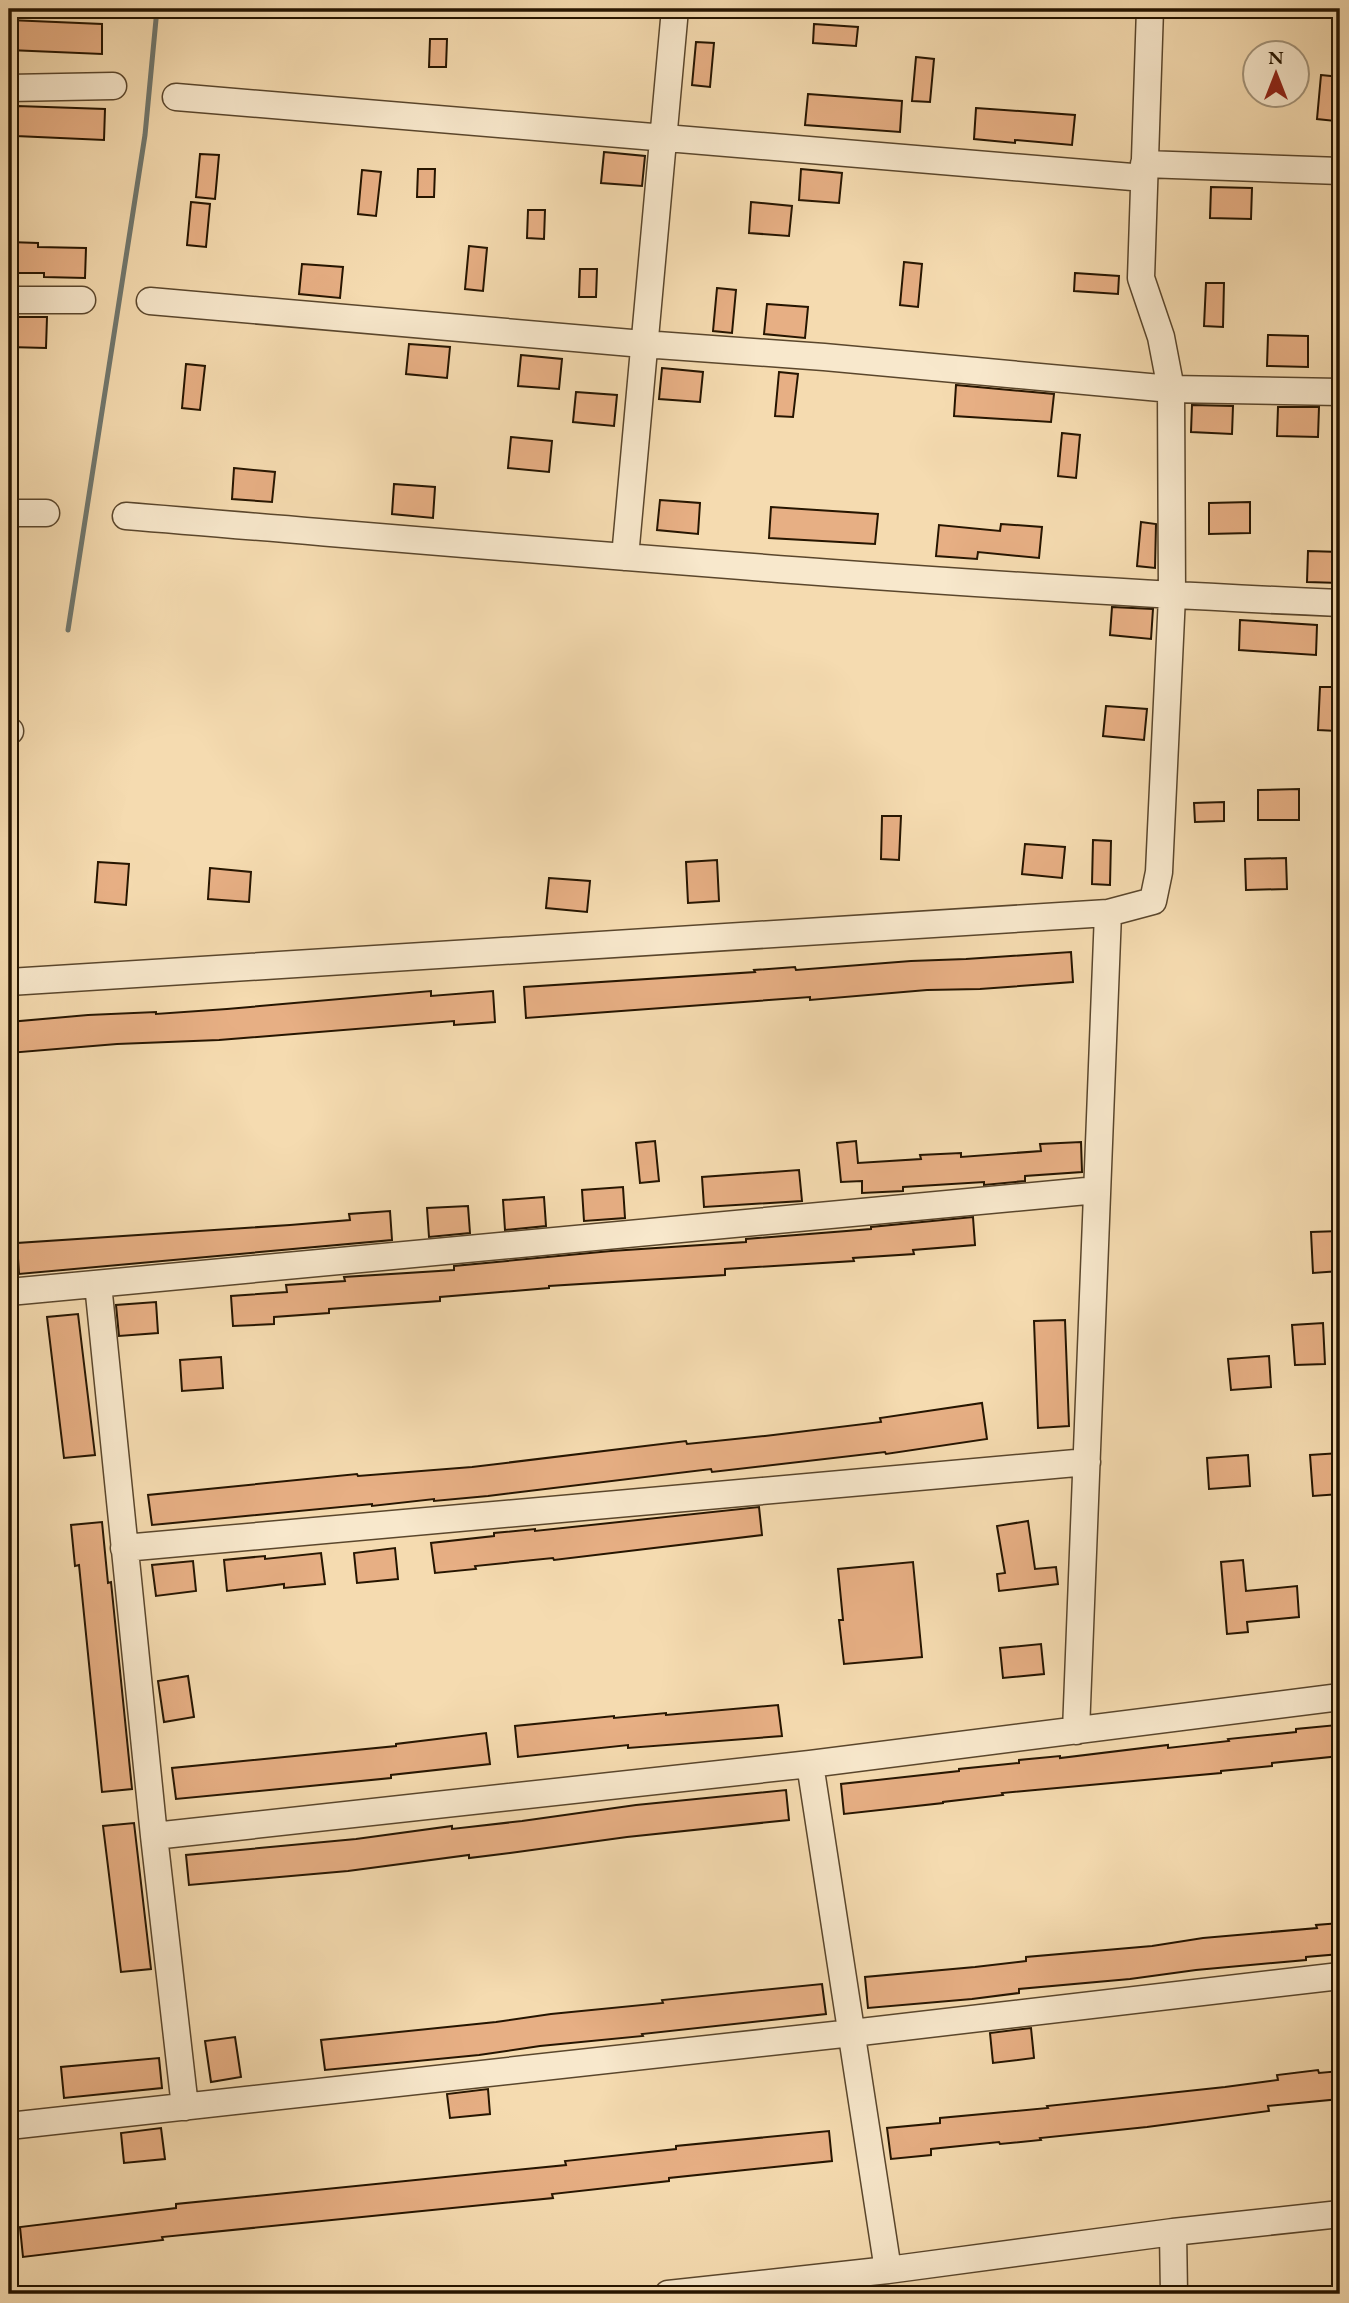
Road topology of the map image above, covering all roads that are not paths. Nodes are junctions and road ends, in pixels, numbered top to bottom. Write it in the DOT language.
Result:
graph roads {
  1 [pos="675,9"];
  2 [pos="1150,9"];
  3 [pos="113,86"];
  4 [pos="9,88"];
  5 [pos="176,97"];
  6 [pos="665,137"];
  7 [pos="1144,171"];
  8 [pos="1340,172"];
  9 [pos="9,300"];
  10 [pos="82,300"];
  11 [pos="150,301"];
  12 [pos="643,344"];
  13 [pos="1171,389"];
  14 [pos="1340,392"];
  15 [pos="9,513"];
  16 [pos="46,513"];
  17 [pos="126,516"];
  18 [pos="625,557"];
  19 [pos="1172,596"];
  20 [pos="1340,603"];
  21 [pos="1108,913"];
  22 [pos="9,982"];
  23 [pos="1097,1190"];
  24 [pos="98,1284"];
  25 [pos="9,1292"];
  26 [pos="1087,1462"];
  27 [pos="124,1548"];
  28 [pos="1340,1697"];
  29 [pos="1076,1731"];
  30 [pos="810,1764"];
  31 [pos="154,1836"];
  32 [pos="1340,1976"];
  33 [pos="852,2034"];
  34 [pos="185,2107"];
  35 [pos="9,2126"];
  36 [pos="1340,2214"];
  37 [pos="1173,2232"];
  38 [pos="888,2270"];
  39 [pos="668,2294"];
  40 [pos="1174,2294"];
  1 -- 6 [label="street"];
  2 -- 7 [label="street"];
  3 -- 4 [label="street"];
  5 -- 6 [label="street"];
  6 -- 7 [label="street"];
  6 -- 12 [label="street"];
  7 -- 8 [label="street"];
  7 -- 13 [label="street"];
  9 -- 10 [label="street"];
  11 -- 12 [label="street"];
  12 -- 13 [label="street"];
  12 -- 18 [label="street"];
  13 -- 14 [label="street"];
  13 -- 19 [label="street"];
  15 -- 16 [label="street"];
  17 -- 18 [label="street"];
  18 -- 19 [label="street"];
  19 -- 20 [label="street"];
  19 -- 21 [label="street"];
  21 -- 22 [label="street"];
  21 -- 23 [label="street"];
  23 -- 24 [label="street"];
  23 -- 26 [label="street"];
  24 -- 25 [label="street"];
  24 -- 27 [label="street"];
  26 -- 27 [label="street"];
  26 -- 29 [label="street"];
  27 -- 31 [label="street"];
  28 -- 29 [label="street"];
  29 -- 30 [label="street"];
  30 -- 31 [label="street"];
  30 -- 33 [label="street"];
  31 -- 34 [label="street"];
  32 -- 33 [label="street"];
  33 -- 34 [label="street"];
  33 -- 38 [label="street"];
  34 -- 35 [label="street"];
  36 -- 37 [label="street"];
  37 -- 38 [label="street"];
  37 -- 40 [label="street"];
  38 -- 39 [label="street"];
}
